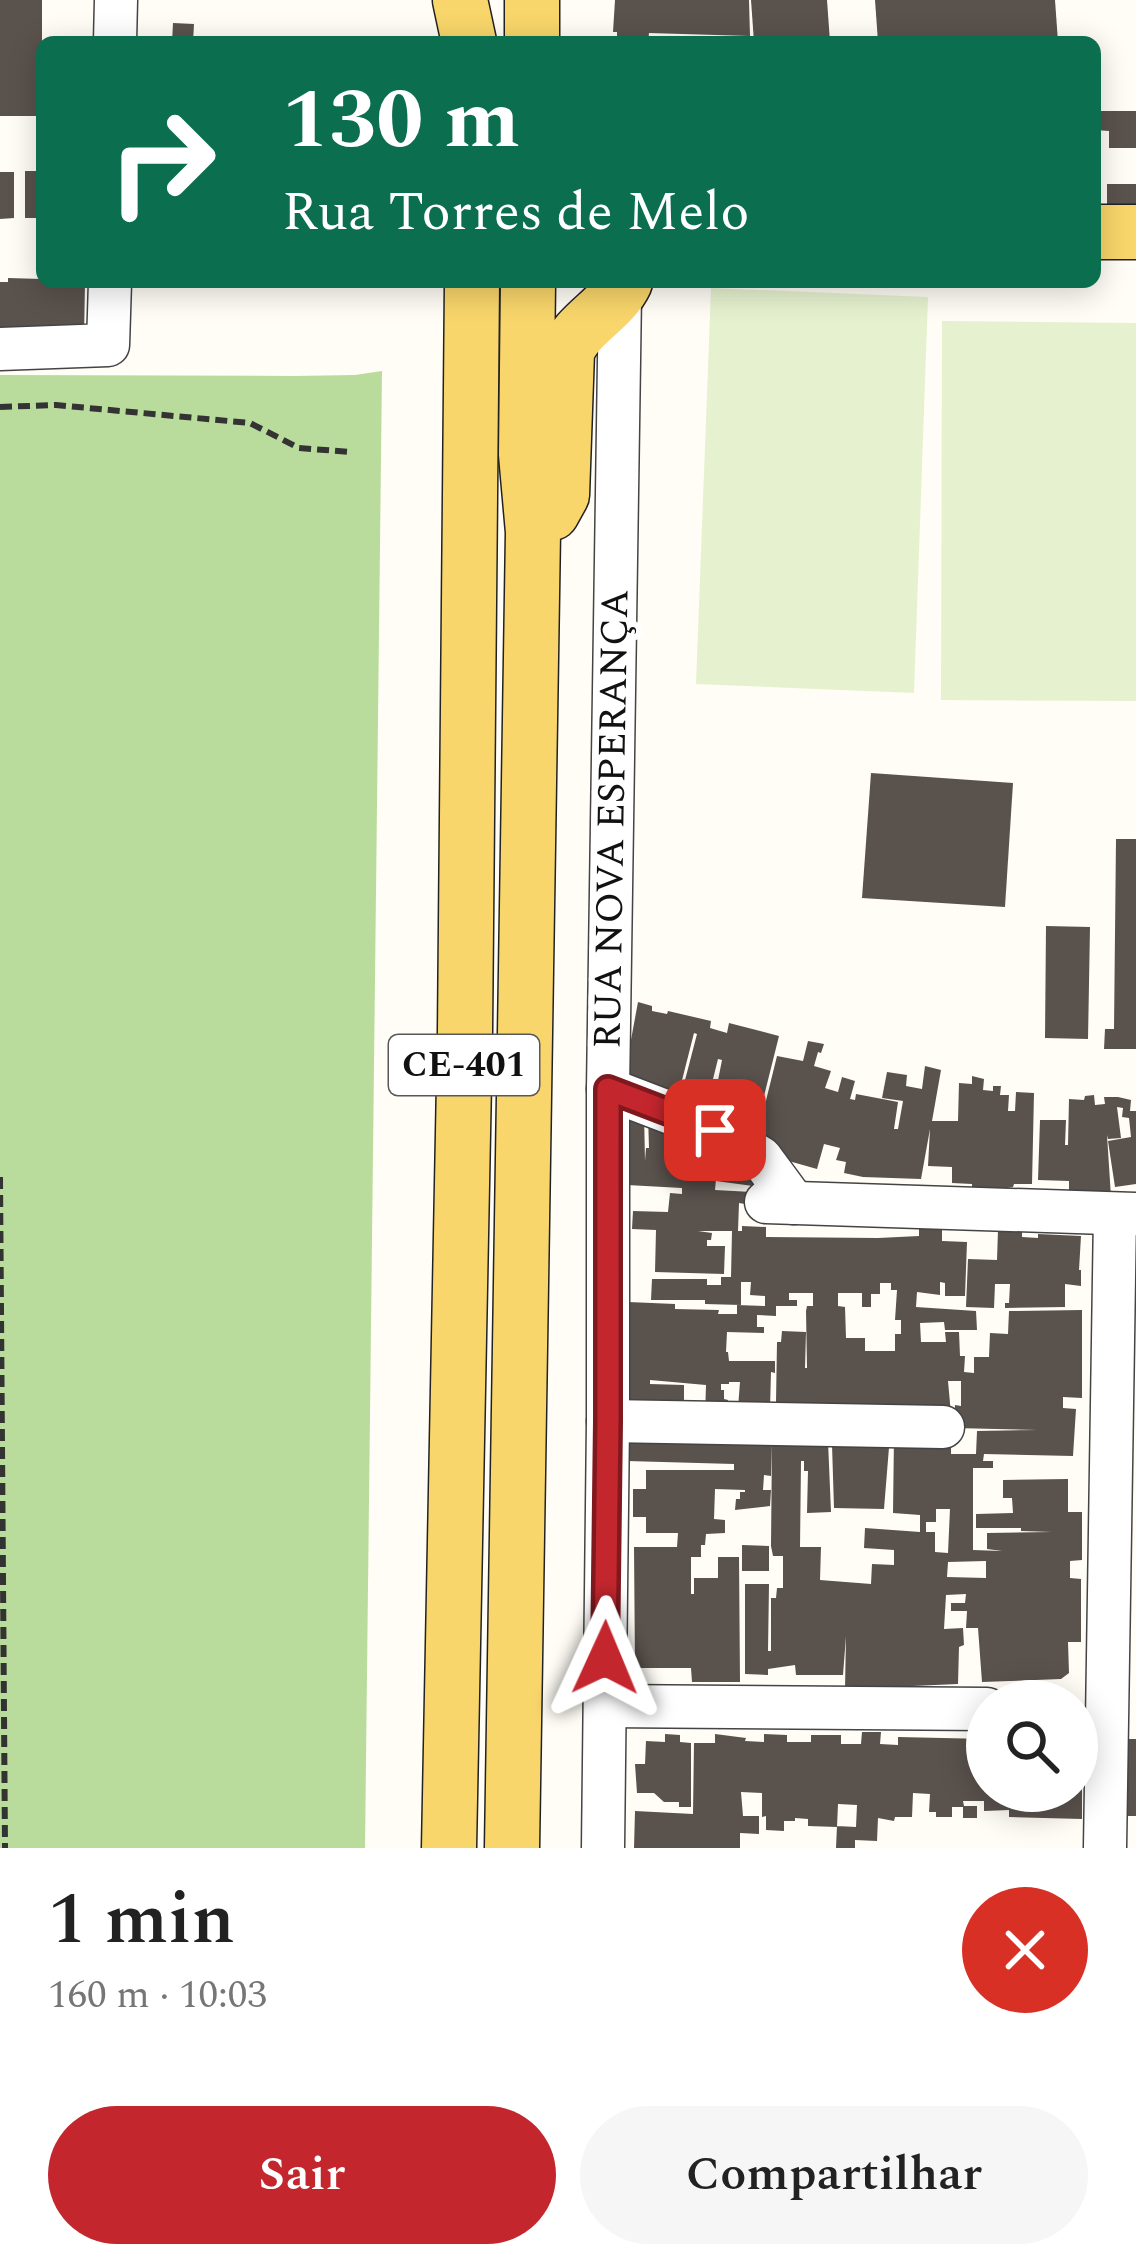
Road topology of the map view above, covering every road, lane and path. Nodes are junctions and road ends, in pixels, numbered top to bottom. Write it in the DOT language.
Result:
graph roads {
  1 [pos="116,0"];
  2 [pos="460,0"];
  3 [pos="532,0"];
  4 [pos="115,36"];
  5 [pos="468,36"];
  6 [pos="532,36"];
  7 [pos="1101,232"];
  8 [pos="1136,232"];
  9 [pos="110,288"];
  10 [pos="472,288"];
  11 [pos="528,288"];
  12 [pos="622,288"];
  13 [pos="0,349"];
  14 [pos="0,407"];
  15 [pos="351,452"];
  16 [pos="533,532"];
  17 [pos="608,1089"];
  18 [pos="0,1177"];
  19 [pos="1125,1214"];
  20 [pos="608,1421"];
  21 [pos="943,1427"];
  22 [pos="604,1706"];
  23 [pos="966,1709"];
  24 [pos="1108,1710"];
  25 [pos="5,1848"];
  26 [pos="449,1848"];
  27 [pos="512,1848"];
  28 [pos="603,1848"];
  29 [pos="1105,1848"];
  1 -- 4 [label="street"];
  2 -- 5 [label="main road"];
  3 -- 6 [label="main road"];
  7 -- 8 [label="main road"];
  9 -- 13 [label="street"];
  10 -- 26 [label="main road, CE-401"];
  11 -- 16 [label="main road, CE-401"];
  12 -- 16 [label="main road"];
  12 -- 17 [label="street, RUA NOVA ESPERANÇA"];
  14 -- 15 [label="path"];
  16 -- 27 [label="main road, CE-401"];
  17 -- 19 [label="street"];
  17 -- 20 [label="street, RUA NOVA ESPERANÇA"];
  18 -- 25 [label="path"];
  19 -- 24 [label="street"];
  20 -- 21 [label="street"];
  20 -- 22 [label="street, RUA NOVA ESPERANÇA"];
  22 -- 23 [label="street"];
  22 -- 28 [label="street, RUA NOVA ESPERANÇA"];
  24 -- 29 [label="street"];
}
